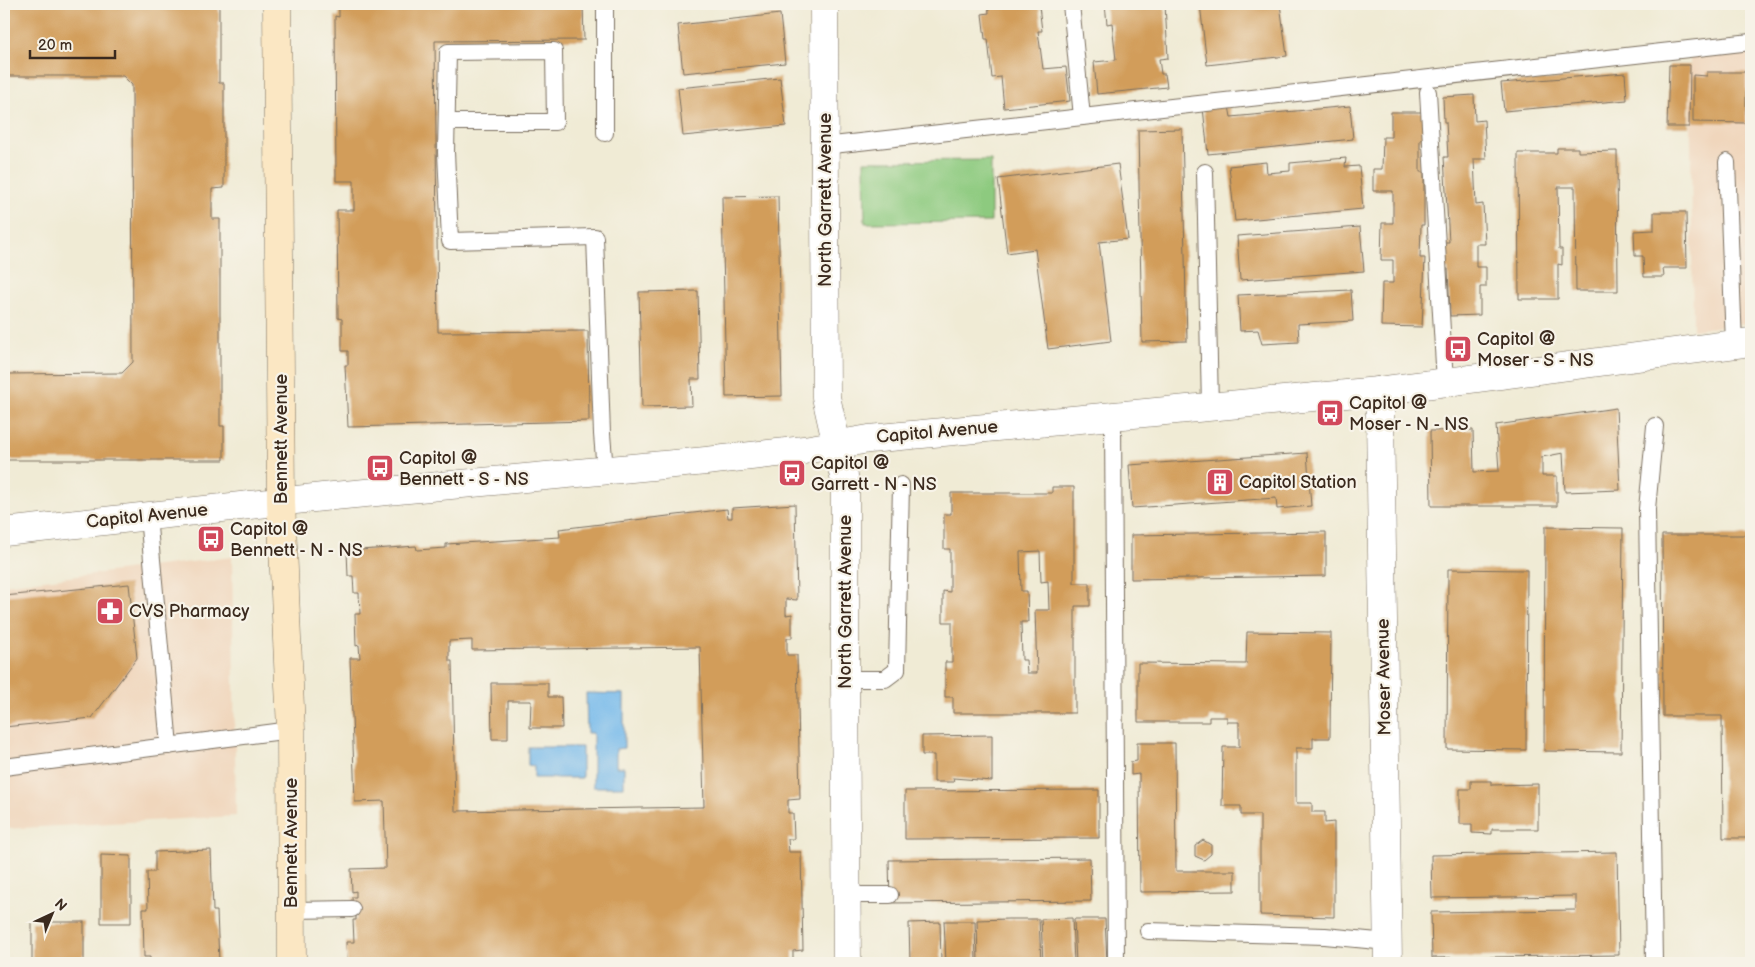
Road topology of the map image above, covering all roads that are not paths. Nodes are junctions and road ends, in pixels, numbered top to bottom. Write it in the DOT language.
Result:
graph roads {
  1 [pos="277,4"];
  2 [pos="605,4"];
  3 [pos="824,4"];
  4 [pos="1071,4"];
  5 [pos="1751,42"];
  6 [pos="1428,92"];
  7 [pos="1082,117"];
  8 [pos="447,122"];
  9 [pos="605,133"];
  10 [pos="824,146"];
  11 [pos="1727,162"];
  12 [pos="1205,172"];
  13 [pos="1743,343"];
  14 [pos="1445,382"];
  15 [pos="1378,391"];
  16 [pos="1210,407"];
  17 [pos="1113,416"];
  18 [pos="1655,426"];
  19 [pos="837,444"];
  20 [pos="604,471"];
  21 [pos="901,485"];
  22 [pos="281,502"];
  23 [pos="148,516"];
  24 [pos="4,532"];
  25 [pos="845,680"];
  26 [pos="291,730"];
  27 [pos="170,746"];
  28 [pos="4,767"];
  29 [pos="846,894"];
  30 [pos="890,895"];
  31 [pos="352,909"];
  32 [pos="292,910"];
  33 [pos="1148,931"];
  34 [pos="1388,953"];
  35 [pos="292,963"];
  36 [pos="847,963"];
  37 [pos="1116,963"];
  38 [pos="1654,963"];
  1 -- 22 [label="street, Bennett Avenue"];
  2 -- 9 [label="lane"];
  3 -- 10 [label="street, North Garrett Avenue"];
  4 -- 7 [label="lane"];
  5 -- 7 [label="lane"];
  6 -- 14 [label="lane"];
  7 -- 10 [label="lane"];
  8 -- 8 [label="lane"];
  8 -- 20 [label="lane"];
  10 -- 19 [label="street, North Garrett Avenue"];
  11 -- 13 [label="lane"];
  12 -- 16 [label="lane"];
  13 -- 14 [label="street, Capitol Avenue"];
  14 -- 15 [label="street, Capitol Avenue"];
  15 -- 16 [label="street, Capitol Avenue"];
  15 -- 34 [label="street, Moser Avenue"];
  16 -- 17 [label="street, Capitol Avenue"];
  17 -- 19 [label="street, Capitol Avenue"];
  17 -- 37 [label="lane"];
  18 -- 38 [label="lane"];
  19 -- 20 [label="street, Capitol Avenue"];
  19 -- 25 [label="street, North Garrett Avenue"];
  20 -- 22 [label="street, Capitol Avenue"];
  21 -- 25 [label="lane"];
  22 -- 23 [label="street, Capitol Avenue"];
  22 -- 26 [label="street, Bennett Avenue"];
  23 -- 24 [label="street, Capitol Avenue"];
  23 -- 27 [label="lane"];
  25 -- 29 [label="street, North Garrett Avenue"];
  26 -- 27 [label="lane"];
  26 -- 32 [label="street, Bennett Avenue"];
  27 -- 28 [label="lane"];
  29 -- 30 [label="lane"];
  29 -- 36 [label="street, North Garrett Avenue"];
  31 -- 32 [label="lane"];
  32 -- 35 [label="street, Bennett Avenue"];
  33 -- 34 [label="lane"];
}
